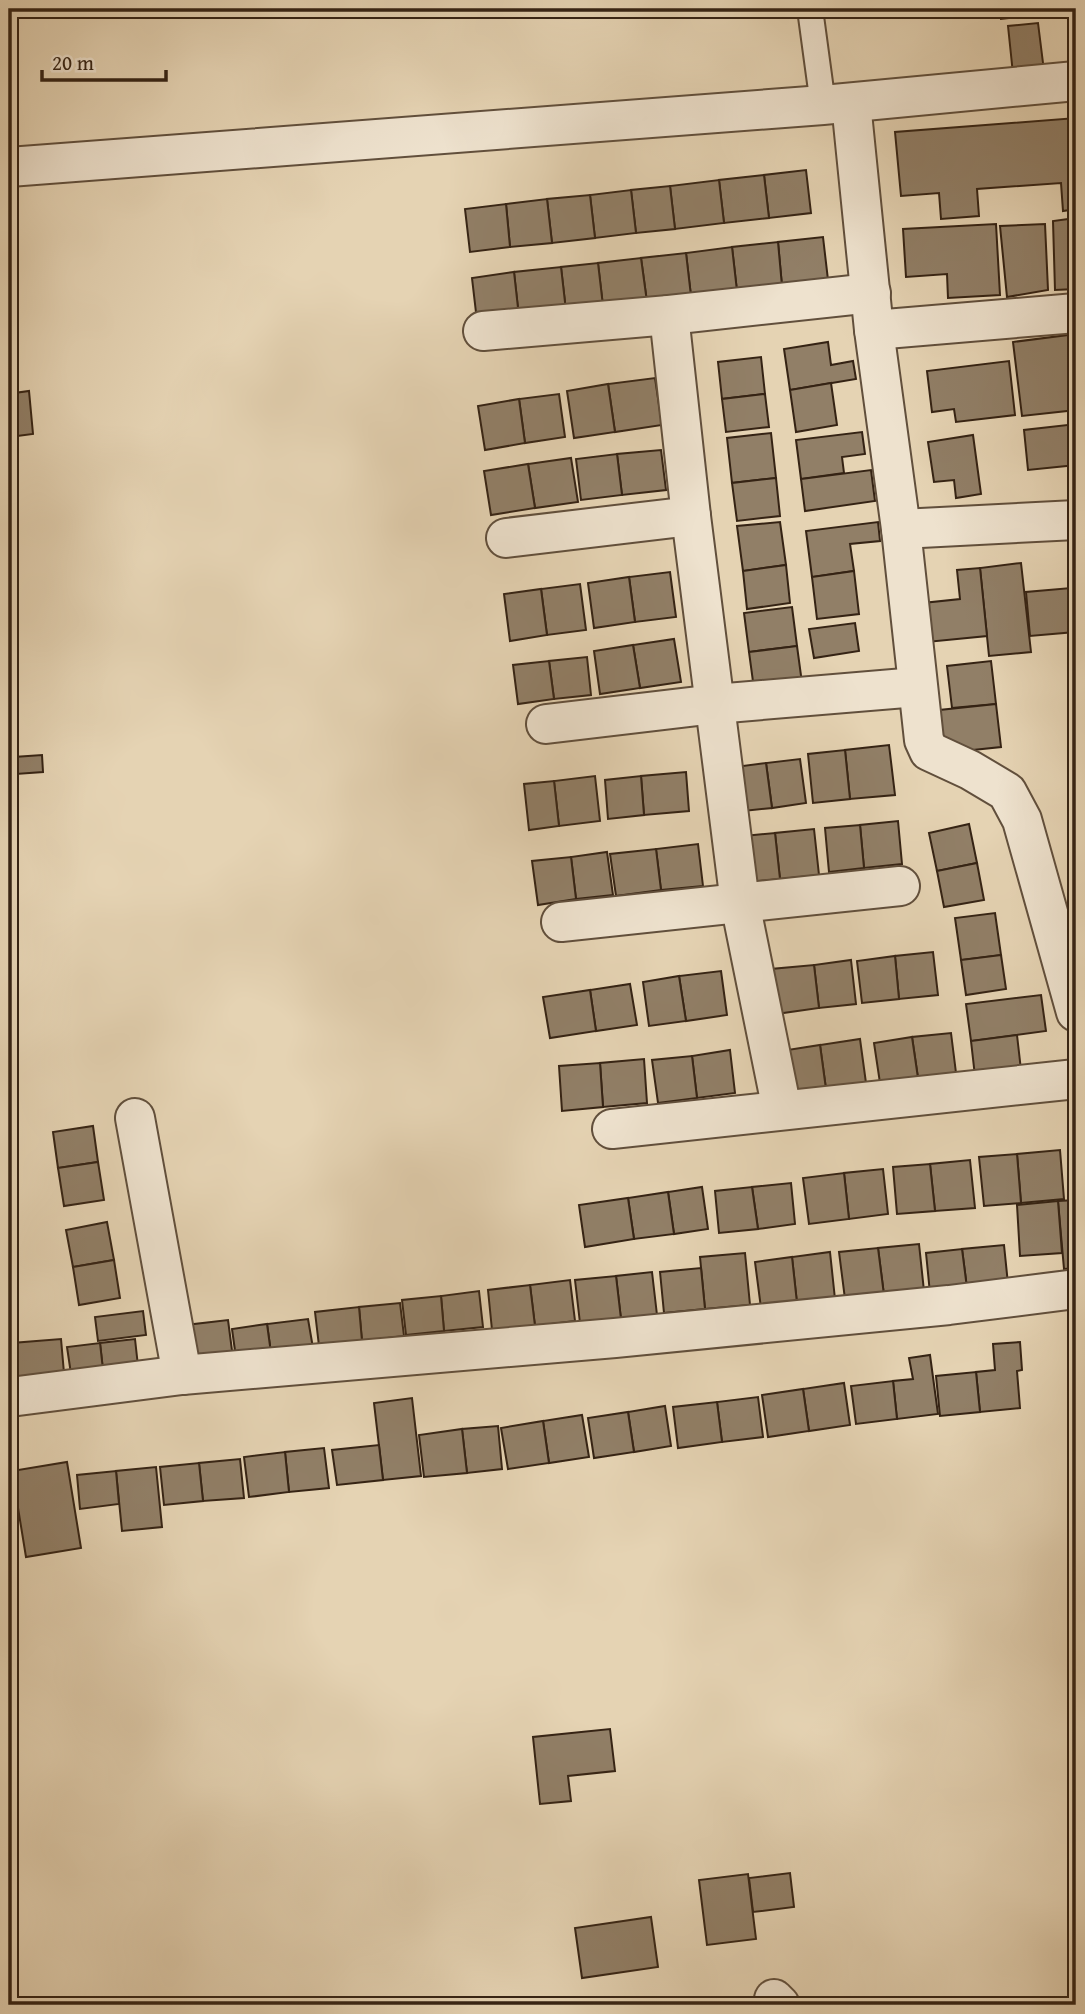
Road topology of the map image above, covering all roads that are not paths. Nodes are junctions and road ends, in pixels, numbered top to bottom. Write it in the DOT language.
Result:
graph roads {
  1 [pos="810,9"];
  2 [pos="1076,80"];
  3 [pos="837,104"];
  4 [pos="9,167"];
  5 [pos="873,311"];
  6 [pos="1076,313"];
  7 [pos="669,316"];
  8 [pos="483,331"];
  9 [pos="691,516"];
  10 [pos="1076,520"];
  11 [pos="901,529"];
  12 [pos="506,538"];
  13 [pos="917,687"];
  14 [pos="715,704"];
  15 [pos="546,724"];
  16 [pos="900,886"];
  17 [pos="740,903"];
  18 [pos="561,922"];
  19 [pos="1076,1012"];
  20 [pos="1076,1079"];
  21 [pos="782,1110"];
  22 [pos="135,1118"];
  23 [pos="612,1129"];
  24 [pos="1076,1289"];
  25 [pos="182,1376"];
  26 [pos="18,1396"];
  1 -- 3 [label="lane"];
  2 -- 3 [label="street"];
  3 -- 4 [label="street"];
  3 -- 5 [label="street"];
  5 -- 6 [label="street"];
  5 -- 7 [label="street"];
  5 -- 11 [label="street"];
  7 -- 8 [label="street"];
  7 -- 9 [label="street"];
  9 -- 12 [label="street"];
  9 -- 14 [label="street"];
  10 -- 11 [label="street"];
  11 -- 13 [label="street"];
  13 -- 14 [label="street"];
  13 -- 19 [label="street"];
  14 -- 15 [label="street"];
  14 -- 17 [label="street"];
  16 -- 17 [label="street"];
  17 -- 18 [label="street"];
  17 -- 21 [label="street"];
  20 -- 21 [label="street"];
  21 -- 23 [label="street"];
  22 -- 25 [label="street"];
  24 -- 25 [label="street"];
  25 -- 26 [label="street"];
}
